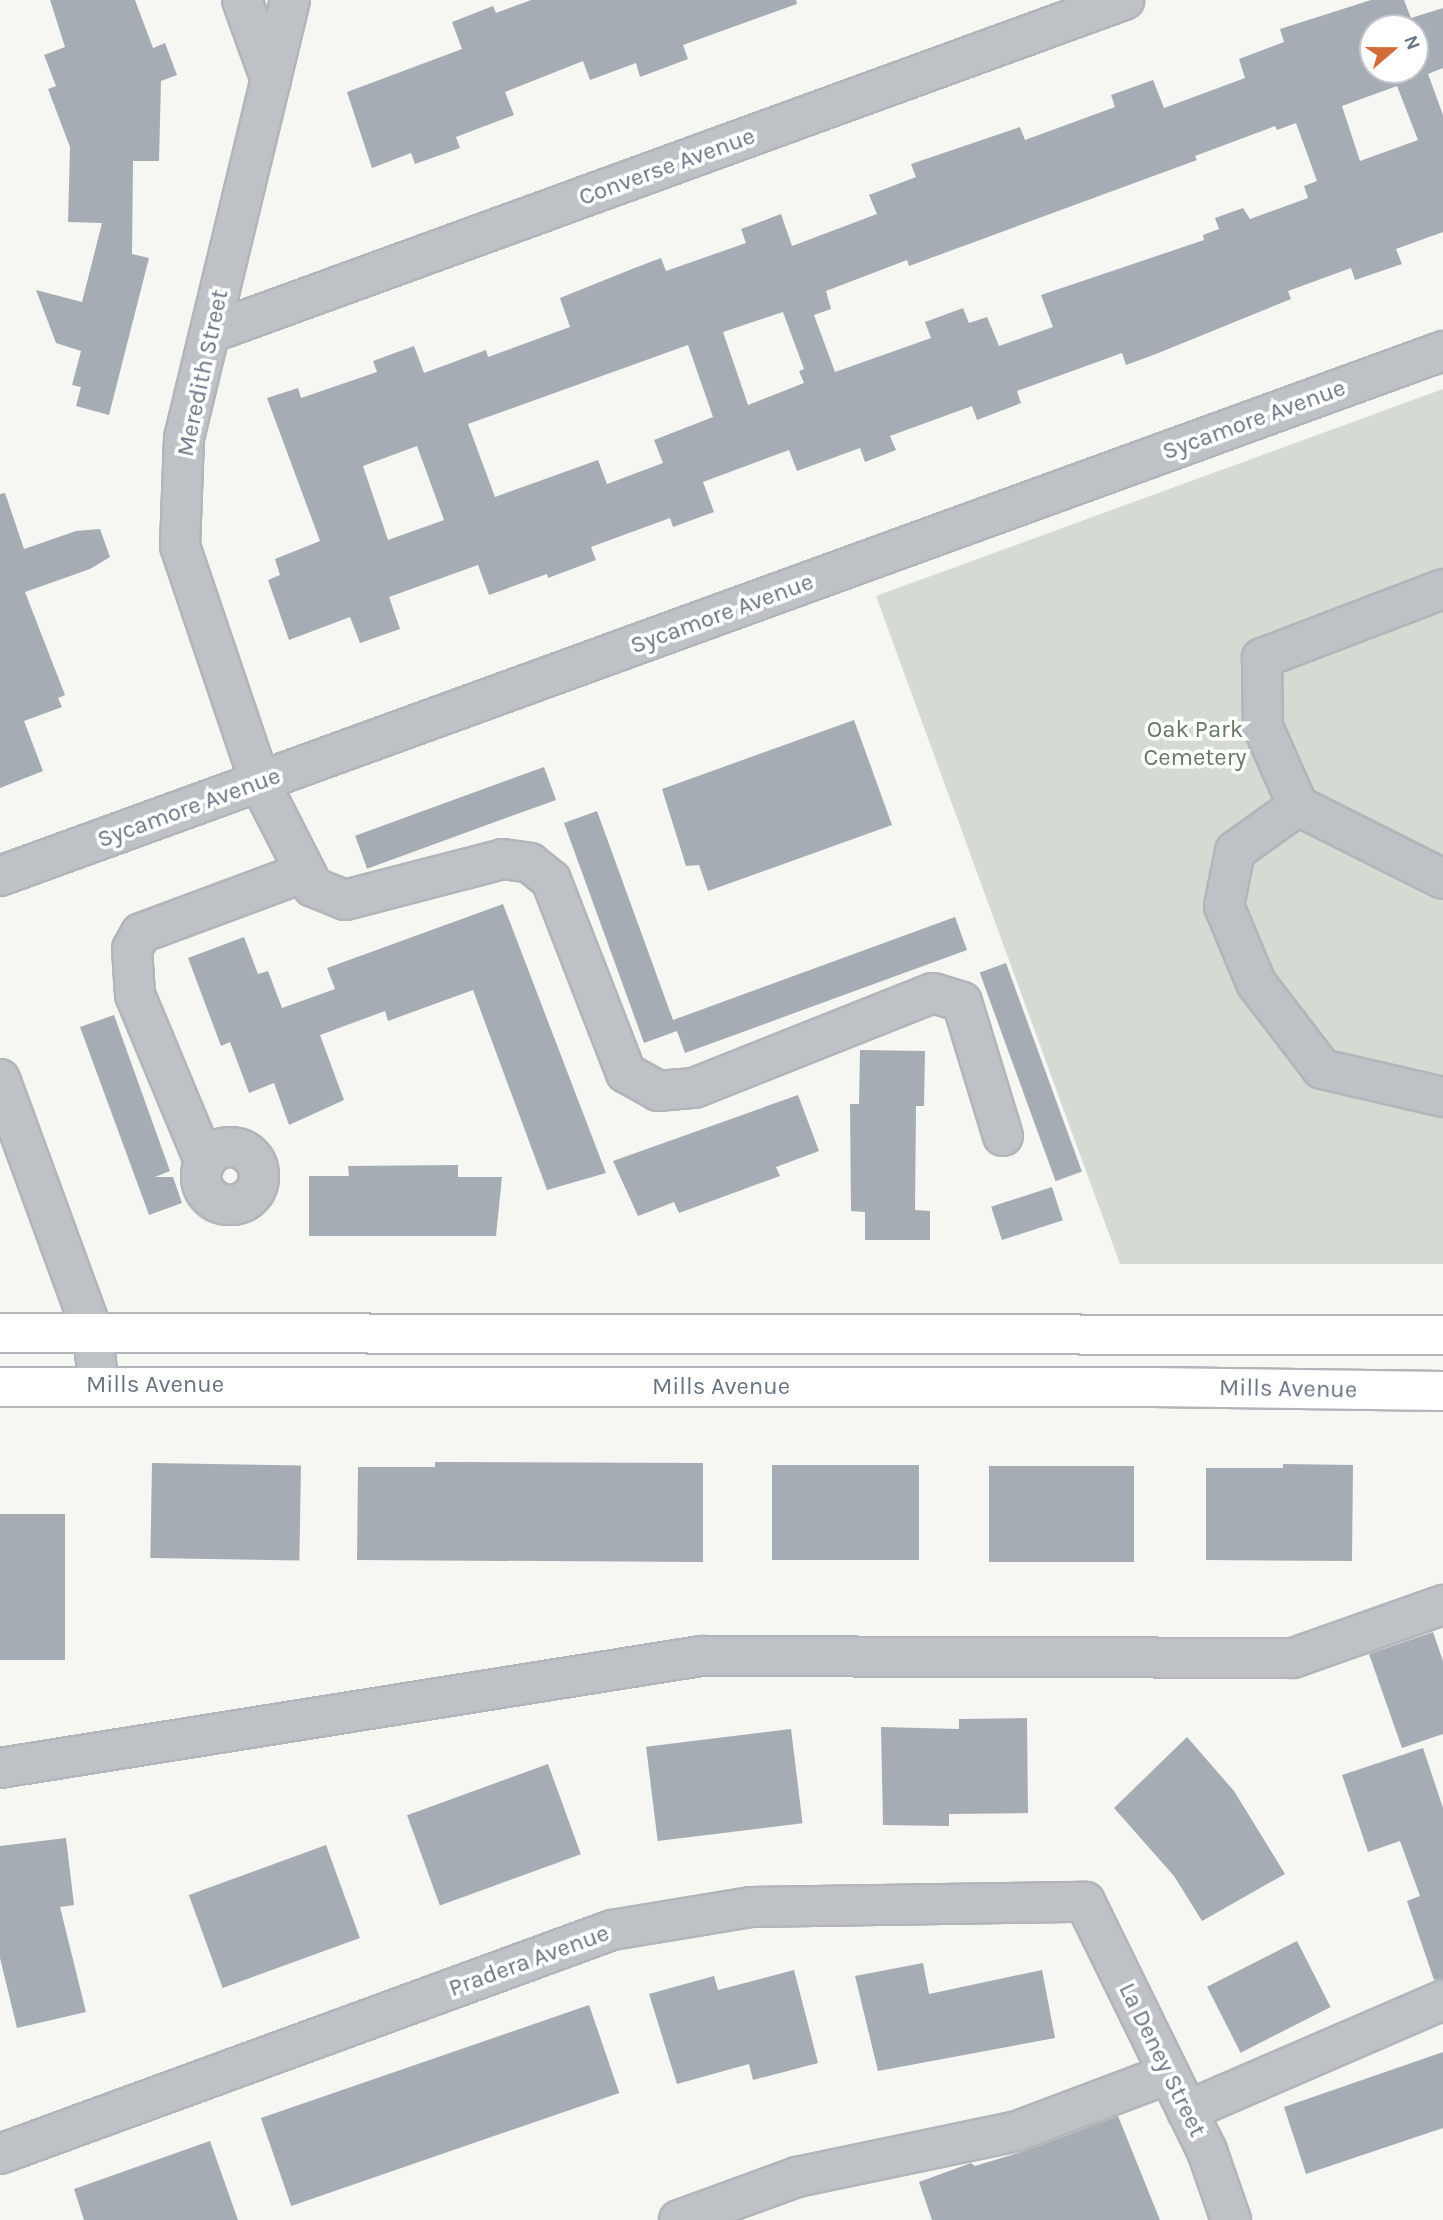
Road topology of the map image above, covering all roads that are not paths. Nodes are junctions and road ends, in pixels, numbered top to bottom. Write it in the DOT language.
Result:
graph roads {
  1 [pos="242,0"];
  2 [pos="290,0"];
  3 [pos="1124,0"];
  4 [pos="271,80"];
  5 [pos="210,333"];
  6 [pos="1443,351"];
  7 [pos="1443,589"];
  8 [pos="260,783"];
  9 [pos="1298,806"];
  10 [pos="305,872"];
  11 [pos="0,876"];
  12 [pos="1443,879"];
  13 [pos="0,1079"];
  14 [pos="1443,1097"];
  15 [pos="1003,1136"];
  16 [pos="205,1163"];
  17 [pos="92,1330"];
  18 [pos="0,1333"];
  19 [pos="1442,1341"];
  20 [pos="99,1385"];
  21 [pos="0,1387"];
  22 [pos="1443,1391"];
  23 [pos="1443,1605"];
  24 [pos="0,1768"];
  25 [pos="1085,1902"];
  26 [pos="1443,2000"];
  27 [pos="1169,2074"];
  28 [pos="1187,2111"];
  29 [pos="0,2154"];
  30 [pos="679,2220"];
  31 [pos="1231,2220"];
  1 -- 4 [label="street"];
  2 -- 4 [label="street, Meredith Street"];
  3 -- 5 [label="street, Converse Avenue"];
  4 -- 5 [label="street, Meredith Street"];
  5 -- 8 [label="street, Meredith Street"];
  6 -- 8 [label="street, Sycamore Avenue"];
  7 -- 9 [label="street"];
  8 -- 10 [label="street, Meredith Street"];
  8 -- 11 [label="street, Sycamore Avenue"];
  9 -- 12 [label="street"];
  9 -- 14 [label="street"];
  10 -- 15 [label="street"];
  10 -- 16 [label="street"];
  13 -- 17 [label="street"];
  17 -- 18 [label="main road"];
  17 -- 19 [label="main road"];
  17 -- 20 [label="street"];
  20 -- 21 [label="main road, Mills Avenue"];
  20 -- 22 [label="main road, Mills Avenue"];
  23 -- 24 [label="street"];
  25 -- 27 [label="street, La Deney Street"];
  25 -- 29 [label="street, Pradera Avenue"];
  26 -- 28 [label="street"];
  27 -- 28 [label="street, La Deney Street"];
  27 -- 30 [label="street"];
  28 -- 31 [label="street, La Deney Street"];
}
